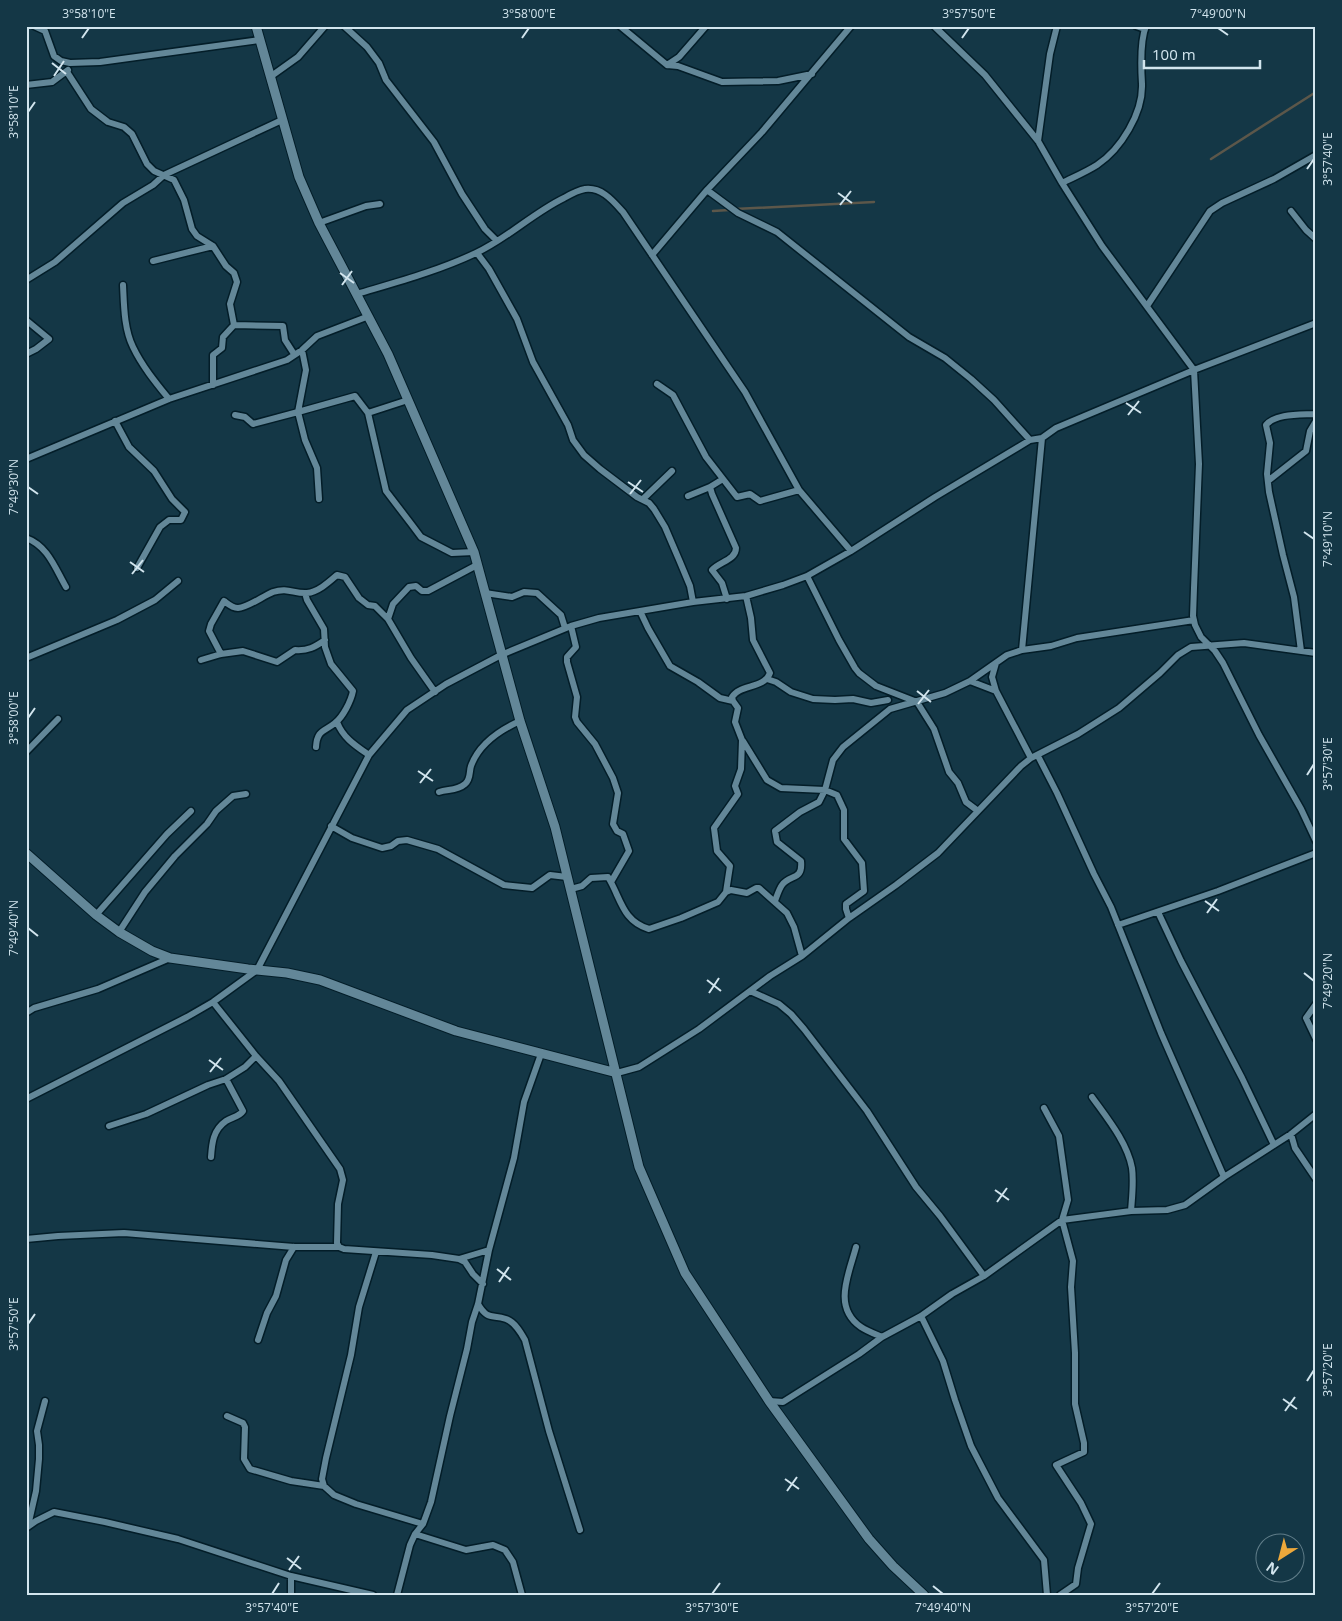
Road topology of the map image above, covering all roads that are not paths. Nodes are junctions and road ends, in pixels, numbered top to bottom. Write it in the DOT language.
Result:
graph roads {
  1 [pos="34,26"];
  2 [pos="256,26"];
  3 [pos="325,26"];
  4 [pos="344,26"];
  5 [pos="620,26"];
  6 [pos="706,26"];
  7 [pos="851,26"];
  8 [pos="934,26"];
  9 [pos="1056,26"];
  10 [pos="1136,26"];
  11 [pos="1145,28"];
  12 [pos="259,40"];
  13 [pos="70,63"];
  14 [pos="668,65"];
  15 [pos="67,72"];
  16 [pos="812,74"];
  17 [pos="270,77"];
  18 [pos="26,85"];
  19 [pos="282,120"];
  20 [pos="1038,141"];
  21 [pos="1316,155"];
  22 [pos="184,166"];
  23 [pos="164,175"];
  24 [pos="174,180"];
  25 [pos="1062,183"];
  26 [pos="707,190"];
  27 [pos="380,204"];
  28 [pos="1291,211"];
  29 [pos="319,223"];
  30 [pos="1316,239"];
  31 [pos="497,241"];
  32 [pos="213,246"];
  33 [pos="477,253"];
  34 [pos="652,255"];
  35 [pos="154,262"];
  36 [pos="26,280"];
  37 [pos="123,286"];
  38 [pos="357,294"];
  39 [pos="1147,306"];
  40 [pos="369,316"];
  41 [pos="26,320"];
  42 [pos="1316,323"];
  43 [pos="234,325"];
  44 [pos="302,350"];
  45 [pos="26,354"];
  46 [pos="294,354"];
  47 [pos="1194,370"];
  48 [pos="658,384"];
  49 [pos="213,385"];
  50 [pos="169,399"];
  51 [pos="408,400"];
  52 [pos="298,412"];
  53 [pos="368,413"];
  54 [pos="1316,414"];
  55 [pos="235,415"];
  56 [pos="115,421"];
  57 [pos="1316,421"];
  58 [pos="1042,438"];
  59 [pos="1030,440"];
  60 [pos="26,459"];
  61 [pos="672,471"];
  62 [pos="723,479"];
  63 [pos="1268,481"];
  64 [pos="710,487"];
  65 [pos="799,490"];
  66 [pos="688,496"];
  67 [pos="319,499"];
  68 [pos="643,499"];
  69 [pos="26,538"];
  70 [pos="851,551"];
  71 [pos="474,552"];
  72 [pos="477,565"];
  73 [pos="137,568"];
  74 [pos="807,576"];
  75 [pos="178,581"];
  76 [pos="66,587"];
  77 [pos="305,593"];
  78 [pos="485,593"];
  79 [pos="746,596"];
  80 [pos="727,599"];
  81 [pos="693,602"];
  82 [pos="640,611"];
  83 [pos="388,619"];
  84 [pos="1194,620"];
  85 [pos="568,627"];
  86 [pos="325,640"];
  87 [pos="1210,645"];
  88 [pos="1022,650"];
  89 [pos="1301,651"];
  90 [pos="1316,653"];
  91 [pos="221,654"];
  92 [pos="501,655"];
  93 [pos="26,658"];
  94 [pos="201,660"];
  95 [pos="996,663"];
  96 [pos="767,679"];
  97 [pos="970,681"];
  98 [pos="888,691"];
  99 [pos="996,691"];
  100 [pos="434,692"];
  101 [pos="888,700"];
  102 [pos="733,701"];
  103 [pos="916,702"];
  104 [pos="890,709"];
  105 [pos="58,720"];
  106 [pos="520,721"];
  107 [pos="337,722"];
  108 [pos="742,740"];
  109 [pos="316,747"];
  110 [pos="26,752"];
  111 [pos="369,755"];
  112 [pos="1034,757"];
  113 [pos="825,790"];
  114 [pos="439,792"];
  115 [pos="246,794"];
  116 [pos="190,811"];
  117 [pos="978,811"];
  118 [pos="331,826"];
  119 [pos="1316,841"];
  120 [pos="26,853"];
  121 [pos="1316,853"];
  122 [pos="568,877"];
  123 [pos="611,882"];
  124 [pos="571,889"];
  125 [pos="726,892"];
  126 [pos="775,901"];
  127 [pos="1158,912"];
  128 [pos="96,915"];
  129 [pos="849,918"];
  130 [pos="1118,924"];
  131 [pos="119,932"];
  132 [pos="802,956"];
  133 [pos="170,958"];
  134 [pos="257,970"];
  135 [pos="750,991"];
  136 [pos="213,1002"];
  137 [pos="1316,1004"];
  138 [pos="26,1013"];
  139 [pos="1316,1039"];
  140 [pos="541,1054"];
  141 [pos="256,1056"];
  142 [pos="617,1074"];
  143 [pos="226,1079"];
  144 [pos="1092,1097"];
  145 [pos="26,1099"];
  146 [pos="1044,1108"];
  147 [pos="1316,1114"];
  148 [pos="109,1126"];
  149 [pos="1291,1134"];
  150 [pos="1274,1145"];
  151 [pos="211,1157"];
  152 [pos="1224,1177"];
  153 [pos="1316,1179"];
  154 [pos="1131,1211"];
  155 [pos="1062,1220"];
  156 [pos="26,1239"];
  157 [pos="294,1246"];
  158 [pos="338,1247"];
  159 [pos="856,1247"];
  160 [pos="489,1250"];
  161 [pos="376,1252"];
  162 [pos="459,1260"];
  163 [pos="984,1276"];
  164 [pos="483,1284"];
  165 [pos="478,1304"];
  166 [pos="921,1316"];
  167 [pos="882,1337"];
  168 [pos="258,1340"];
  169 [pos="45,1401"];
  170 [pos="769,1401"];
  171 [pos="227,1416"];
  172 [pos="324,1486"];
  173 [pos="424,1524"];
  174 [pos="27,1527"];
  175 [pos="580,1530"];
  176 [pos="415,1534"];
  177 [pos="291,1576"];
  178 [pos="291,1595"];
  179 [pos="374,1595"];
  180 [pos="398,1595"];
  181 [pos="522,1595"];
  182 [pos="924,1595"];
  183 [pos="1047,1595"];
  184 [pos="1060,1595"];
  1 -- 13 [label="street"];
  2 -- 12 [label="main road"];
  3 -- 17 [label="street"];
  4 -- 31 [label="street"];
  5 -- 14 [label="street"];
  6 -- 14 [label="street"];
  7 -- 16 [label="street"];
  8 -- 20 [label="street"];
  9 -- 20 [label="street"];
  10 -- 11 [label="street"];
  11 -- 25 [label="street"];
  12 -- 13 [label="street"];
  12 -- 17 [label="main road"];
  13 -- 15 [label="street"];
  14 -- 16 [label="street"];
  15 -- 18 [label="street"];
  15 -- 23 [label="street"];
  16 -- 26 [label="street"];
  17 -- 19 [label="main road"];
  19 -- 22 [label="street"];
  19 -- 29 [label="main road"];
  20 -- 25 [label="street"];
  21 -- 39 [label="street"];
  22 -- 23 [label="street"];
  22 -- 24 [label="street"];
  23 -- 24 [label="street"];
  23 -- 36 [label="street"];
  24 -- 32 [label="street"];
  25 -- 39 [label="street"];
  26 -- 34 [label="street"];
  26 -- 59 [label="street"];
  27 -- 29 [label="street"];
  28 -- 30 [label="street"];
  29 -- 38 [label="main road"];
  31 -- 33 [label="street"];
  31 -- 34 [label="street"];
  32 -- 35 [label="street"];
  32 -- 43 [label="street"];
  33 -- 38 [label="street"];
  33 -- 68 [label="street"];
  34 -- 65 [label="street"];
  37 -- 50 [label="street"];
  38 -- 40 [label="main road"];
  39 -- 47 [label="street"];
  40 -- 44 [label="street"];
  40 -- 51 [label="main road"];
  41 -- 45 [label="street"];
  42 -- 47 [label="street"];
  43 -- 46 [label="street"];
  43 -- 49 [label="street"];
  44 -- 46 [label="street"];
  44 -- 52 [label="street"];
  46 -- 49 [label="street"];
  47 -- 58 [label="street"];
  47 -- 84 [label="street"];
  48 -- 62 [label="street"];
  49 -- 50 [label="street"];
  50 -- 56 [label="street"];
  51 -- 53 [label="street"];
  51 -- 71 [label="main road"];
  52 -- 53 [label="street"];
  52 -- 55 [label="street"];
  52 -- 67 [label="street"];
  53 -- 71 [label="street"];
  54 -- 63 [label="street"];
  56 -- 60 [label="street"];
  56 -- 73 [label="street"];
  57 -- 63 [label="street"];
  58 -- 59 [label="street"];
  58 -- 88 [label="street"];
  59 -- 70 [label="street"];
  61 -- 68 [label="street"];
  62 -- 64 [label="street"];
  62 -- 65 [label="street"];
  63 -- 89 [label="street"];
  64 -- 66 [label="street"];
  64 -- 80 [label="street"];
  65 -- 70 [label="street"];
  68 -- 81 [label="street"];
  69 -- 76 [label="street"];
  70 -- 74 [label="street"];
  71 -- 72 [label="main road"];
  72 -- 78 [label="main road"];
  72 -- 83 [label="street"];
  74 -- 79 [label="street"];
  74 -- 98 [label="street"];
  75 -- 93 [label="street"];
  77 -- 83 [label="street"];
  77 -- 86 [label="street"];
  77 -- 91 [label="street"];
  78 -- 85 [label="street"];
  78 -- 92 [label="main road"];
  79 -- 80 [label="street"];
  79 -- 96 [label="street"];
  80 -- 81 [label="street"];
  81 -- 82 [label="street"];
  82 -- 85 [label="street"];
  82 -- 102 [label="street"];
  83 -- 100 [label="street"];
  84 -- 87 [label="street"];
  84 -- 88 [label="street"];
  85 -- 92 [label="street"];
  85 -- 123 [label="street"];
  86 -- 91 [label="street"];
  86 -- 107 [label="street"];
  87 -- 89 [label="street"];
  87 -- 112 [label="street"];
  87 -- 119 [label="street"];
  88 -- 95 [label="street"];
  89 -- 90 [label="street"];
  91 -- 94 [label="street"];
  92 -- 100 [label="street"];
  92 -- 106 [label="main road"];
  95 -- 97 [label="street"];
  95 -- 99 [label="street"];
  96 -- 101 [label="street"];
  96 -- 102 [label="street"];
  97 -- 99 [label="street"];
  97 -- 103 [label="street"];
  98 -- 101 [label="street"];
  98 -- 103 [label="street"];
  99 -- 112 [label="street"];
  100 -- 111 [label="street"];
  101 -- 104 [label="street"];
  102 -- 108 [label="street"];
  103 -- 104 [label="street"];
  103 -- 117 [label="street"];
  104 -- 113 [label="street"];
  105 -- 110 [label="street"];
  106 -- 114 [label="street"];
  106 -- 122 [label="main road"];
  107 -- 109 [label="street"];
  107 -- 111 [label="street"];
  108 -- 113 [label="street"];
  108 -- 125 [label="street"];
  111 -- 118 [label="street"];
  112 -- 117 [label="street"];
  112 -- 130 [label="street"];
  113 -- 126 [label="street"];
  113 -- 129 [label="street"];
  115 -- 131 [label="street"];
  116 -- 128 [label="street"];
  117 -- 129 [label="street"];
  118 -- 122 [label="street"];
  118 -- 134 [label="street"];
  120 -- 128 [label="main road"];
  121 -- 127 [label="street"];
  122 -- 124 [label="main road"];
  123 -- 124 [label="street"];
  123 -- 125 [label="street"];
  124 -- 142 [label="main road"];
  125 -- 126 [label="street"];
  126 -- 132 [label="street"];
  127 -- 130 [label="street"];
  127 -- 150 [label="street"];
  128 -- 131 [label="main road"];
  129 -- 132 [label="street"];
  130 -- 152 [label="street"];
  131 -- 133 [label="main road"];
  132 -- 135 [label="street"];
  133 -- 134 [label="main road"];
  133 -- 138 [label="street"];
  134 -- 136 [label="street"];
  134 -- 140 [label="main road"];
  135 -- 142 [label="street"];
  135 -- 163 [label="street"];
  136 -- 141 [label="street"];
  136 -- 145 [label="street"];
  137 -- 139 [label="street"];
  140 -- 142 [label="main road"];
  140 -- 160 [label="street"];
  141 -- 143 [label="street"];
  141 -- 158 [label="street"];
  142 -- 170 [label="main road"];
  143 -- 148 [label="street"];
  143 -- 151 [label="street"];
  144 -- 154 [label="street"];
  146 -- 155 [label="street"];
  147 -- 149 [label="street"];
  149 -- 150 [label="street"];
  149 -- 153 [label="street"];
  150 -- 152 [label="street"];
  152 -- 154 [label="street"];
  154 -- 155 [label="street"];
  155 -- 163 [label="street"];
  155 -- 184 [label="street"];
  156 -- 157 [label="street"];
  157 -- 158 [label="street"];
  157 -- 168 [label="street"];
  158 -- 161 [label="street"];
  159 -- 167 [label="street"];
  160 -- 162 [label="street"];
  160 -- 164 [label="street"];
  161 -- 162 [label="street"];
  161 -- 172 [label="street"];
  162 -- 164 [label="street"];
  163 -- 166 [label="street"];
  164 -- 165 [label="street"];
  165 -- 173 [label="street"];
  165 -- 175 [label="street"];
  166 -- 167 [label="street"];
  166 -- 183 [label="street"];
  167 -- 170 [label="street"];
  169 -- 174 [label="street"];
  170 -- 182 [label="main road"];
  171 -- 172 [label="street"];
  172 -- 173 [label="street"];
  173 -- 176 [label="street"];
  174 -- 177 [label="street"];
  176 -- 180 [label="street"];
  176 -- 181 [label="street"];
  177 -- 178 [label="street"];
  177 -- 179 [label="street"];
}
